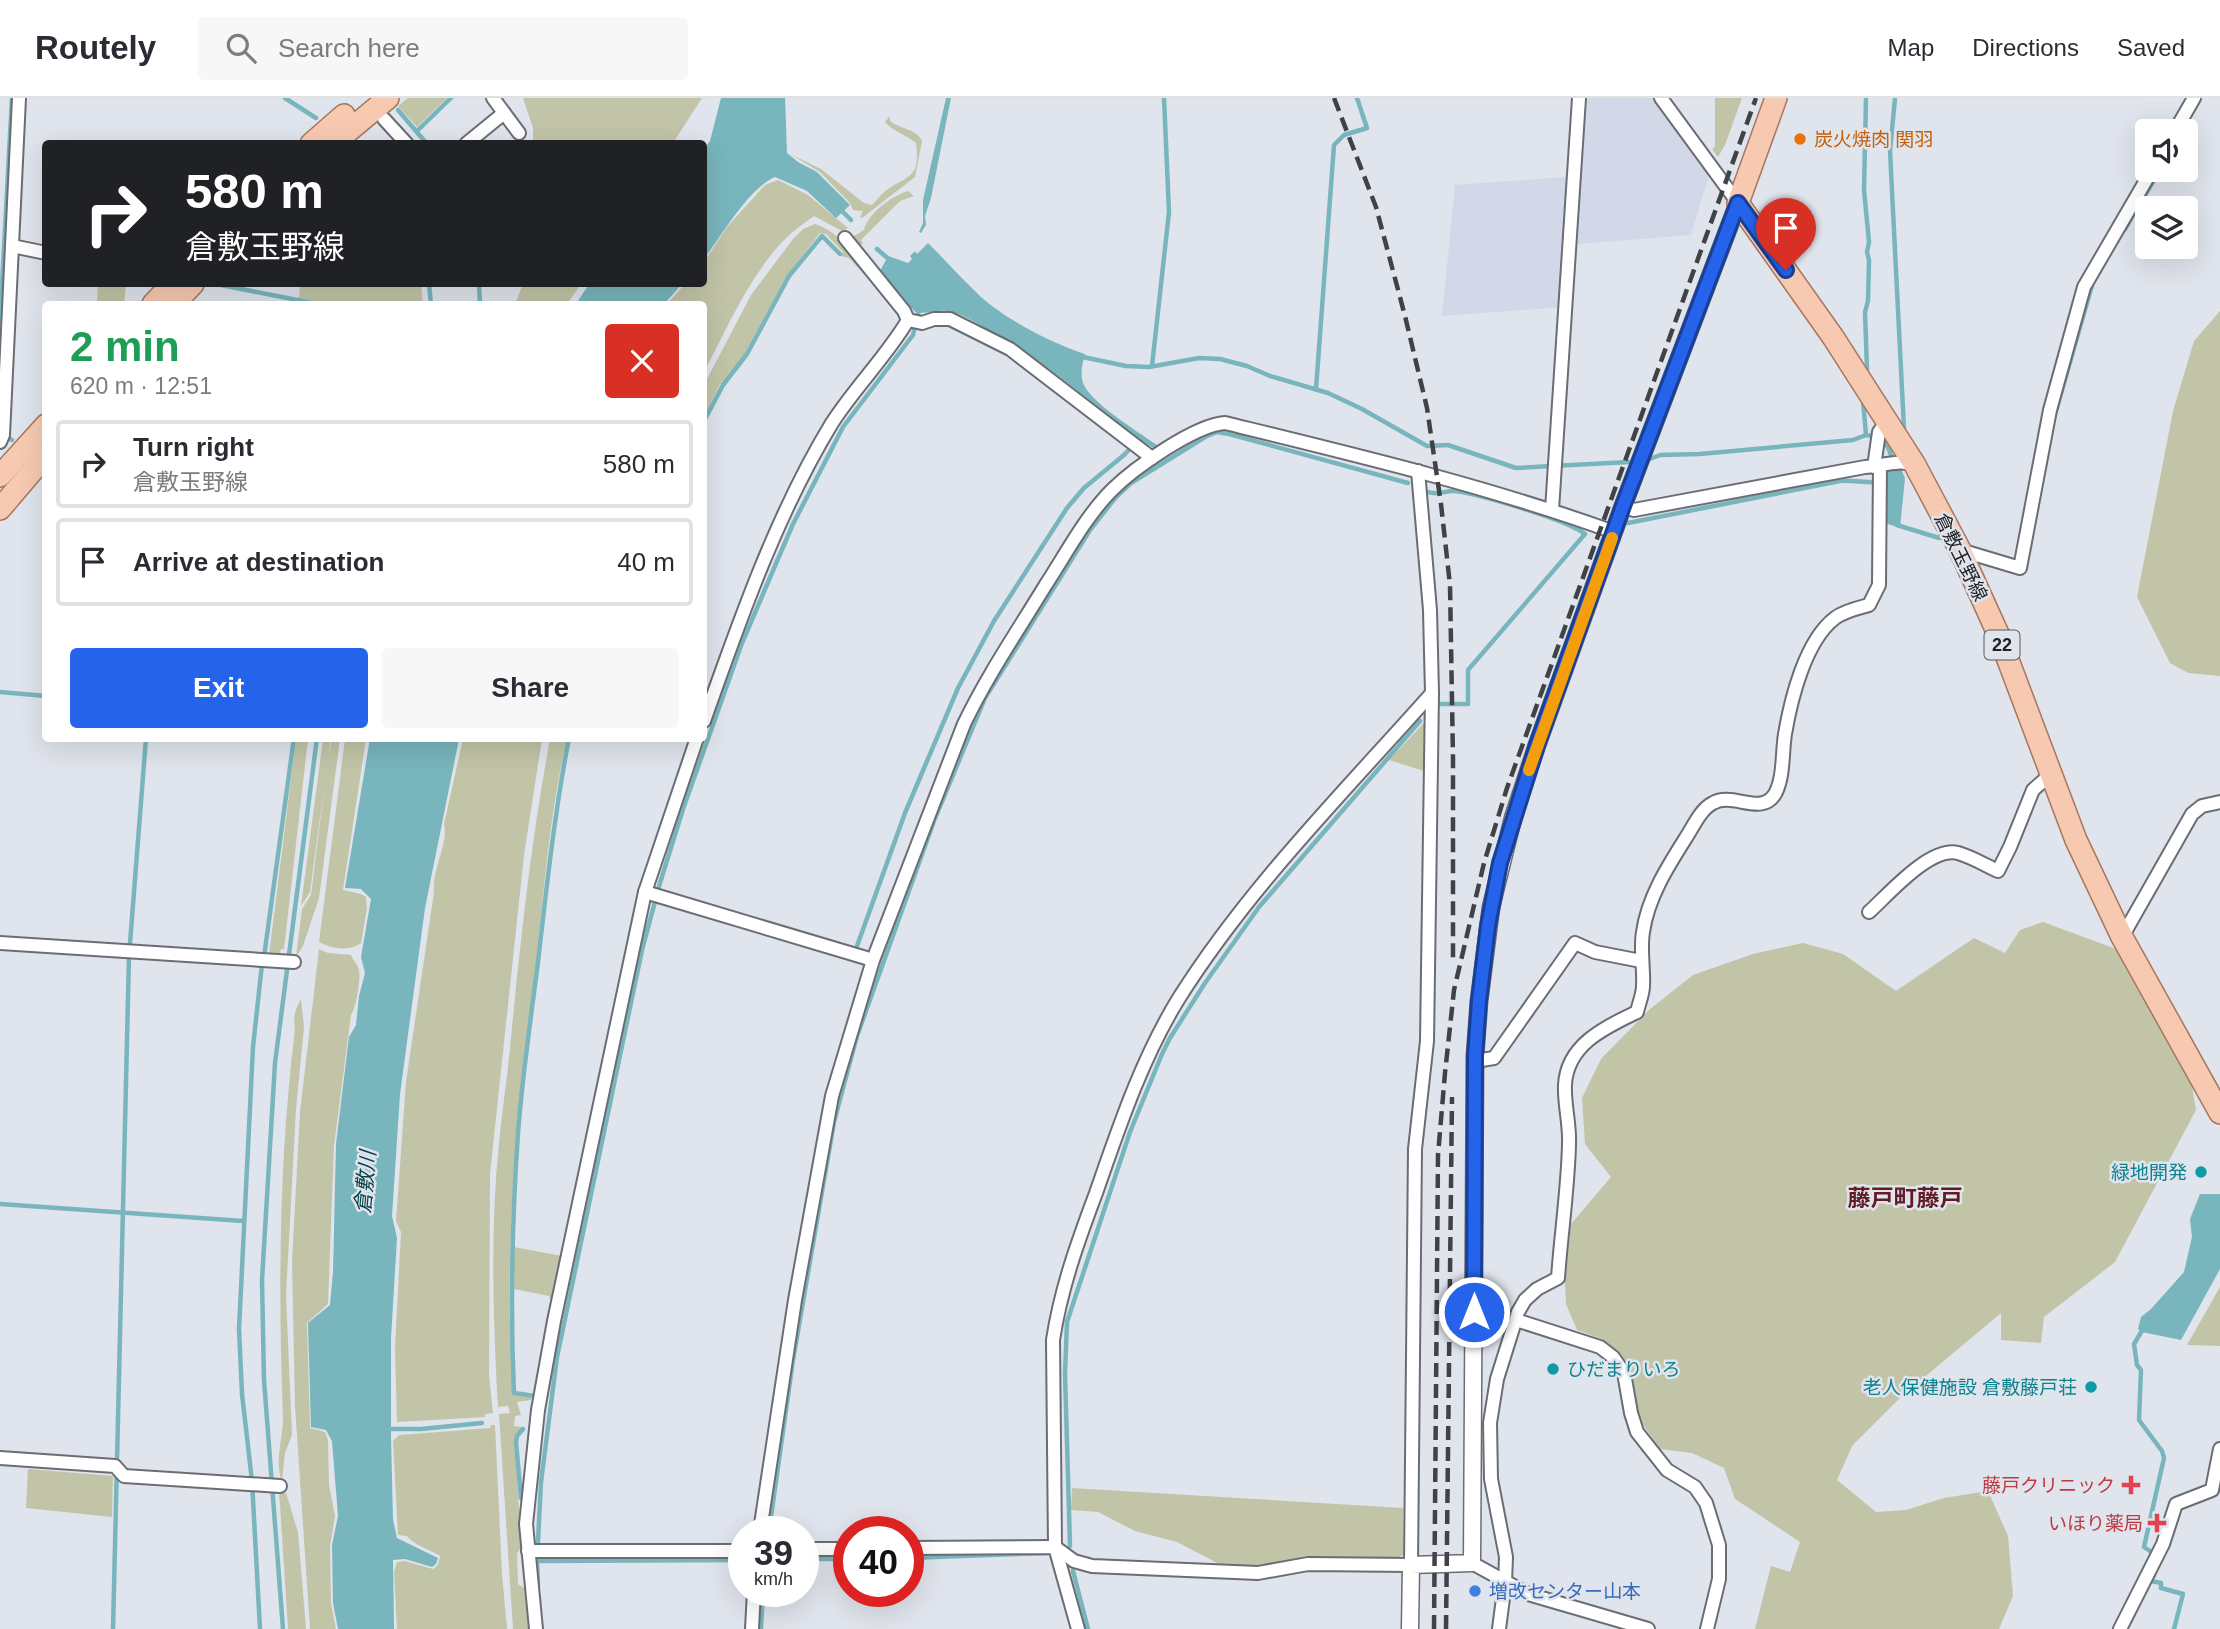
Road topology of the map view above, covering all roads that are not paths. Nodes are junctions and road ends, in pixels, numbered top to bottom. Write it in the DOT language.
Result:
graph roads {
  1 [pos="19,98"];
  2 [pos="364,98"];
  3 [pos="493,98"];
  4 [pos="1579,98"];
  5 [pos="1661,98"];
  6 [pos="1776,98"];
  7 [pos="2194,98"];
  8 [pos="386,108"];
  9 [pos="504,113"];
  10 [pos="2182,119"];
  11 [pos="519,133"];
  12 [pos="317,140"];
  13 [pos="339,140"];
  14 [pos="405,140"];
  15 [pos="471,140"];
  16 [pos="2145,182"];
  17 [pos="1738,203"];
  18 [pos="845,238"];
  19 [pos="13,243"];
  20 [pos="42,252"];
  21 [pos="169,287"];
  22 [pos="190,287"];
  23 [pos="156,301"];
  24 [pos="177,301"];
  25 [pos="914,321"];
  26 [pos="42,429"];
  27 [pos="1881,432"];
  28 [pos="0,442"];
  29 [pos="1160,453"];
  30 [pos="42,460"];
  31 [pos="1891,465"];
  32 [pos="1419,471"];
  33 [pos="0,476"];
  34 [pos="1623,506"];
  35 [pos="0,509"];
  36 [pos="1552,510"];
  37 [pos="1614,532"];
  38 [pos="1960,550"];
  39 [pos="1432,693"];
  40 [pos="707,713"];
  41 [pos="696,742"];
  42 [pos="2052,774"];
  43 [pos="2220,802"];
  44 [pos="652,894"];
  45 [pos="1869,912"];
  46 [pos="2122,937"];
  47 [pos="0,943"];
  48 [pos="873,960"];
  49 [pos="1642,961"];
  50 [pos="289,962"];
  51 [pos="1475,1061"];
  52 [pos="2220,1113"];
  53 [pos="1516,1320"];
  54 [pos="2220,1448"];
  55 [pos="0,1458"];
  56 [pos="274,1486"];
  57 [pos="762,1516"];
  58 [pos="1055,1547"];
  59 [pos="924,1548"];
  60 [pos="728,1551"];
  61 [pos="534,1552"];
  62 [pos="1472,1563"];
  63 [pos="1411,1565"];
  64 [pos="1505,1583"];
  65 [pos="753,1607"];
  66 [pos="1619,1626"];
  67 [pos="536,1629"];
  68 [pos="752,1629"];
  69 [pos="1078,1629"];
  70 [pos="1410,1629"];
  71 [pos="1499,1629"];
  72 [pos="1648,1629"];
  73 [pos="1707,1629"];
  74 [pos="2120,1629"];
  1 -- 19 [label="street"];
  2 -- 12 [label="main road"];
  3 -- 9 [label="street"];
  4 -- 36 [label="street"];
  5 -- 17 [label="street"];
  6 -- 17 [label="main road"];
  7 -- 10 [label="street"];
  8 -- 13 [label="main road"];
  8 -- 14 [label="street"];
  9 -- 11 [label="street"];
  9 -- 15 [label="street"];
  16 -- 38 [label="street"];
  17 -- 27 [label="main road, 倉敷玉野線 / 22"];
  17 -- 34 [label="street"];
  18 -- 25 [label="street"];
  19 -- 20 [label="street"];
  19 -- 28 [label="street"];
  21 -- 23 [label="main road"];
  22 -- 24 [label="main road"];
  25 -- 29 [label="street"];
  25 -- 40 [label="street"];
  26 -- 33 [label="main road"];
  27 -- 31 [label="main road, 倉敷玉野線 / 22"];
  27 -- 31 [label="street"];
  29 -- 32 [label="street"];
  29 -- 48 [label="street"];
  30 -- 35 [label="main road"];
  31 -- 34 [label="street"];
  31 -- 38 [label="main road, 倉敷玉野線 / 22"];
  31 -- 49 [label="street"];
  32 -- 36 [label="street"];
  32 -- 39 [label="street"];
  34 -- 37 [label="street"];
  36 -- 37 [label="street"];
  37 -- 51 [label="street"];
  38 -- 42 [label="main road, 倉敷玉野線 / 22"];
  39 -- 58 [label="street"];
  39 -- 63 [label="street"];
  41 -- 44 [label="street"];
  42 -- 45 [label="street"];
  42 -- 46 [label="main road, 倉敷玉野線 / 22"];
  43 -- 46 [label="street"];
  44 -- 48 [label="street"];
  44 -- 61 [label="street"];
  46 -- 52 [label="main road, 倉敷玉野線 / 22"];
  47 -- 50 [label="street"];
  48 -- 57 [label="street"];
  49 -- 51 [label="street"];
  49 -- 53 [label="street"];
  51 -- 62 [label="street"];
  53 -- 64 [label="street"];
  53 -- 73 [label="street"];
  54 -- 74 [label="street"];
  55 -- 56 [label="street"];
  58 -- 59 [label="street"];
  58 -- 63 [label="street"];
  58 -- 69 [label="street"];
  60 -- 61 [label="street"];
  61 -- 67 [label="street"];
  62 -- 63 [label="street"];
  62 -- 64 [label="street"];
  63 -- 70 [label="street"];
  64 -- 66 [label="street"];
  64 -- 71 [label="street"];
  65 -- 68 [label="street"];
  66 -- 72 [label="street"];
}
